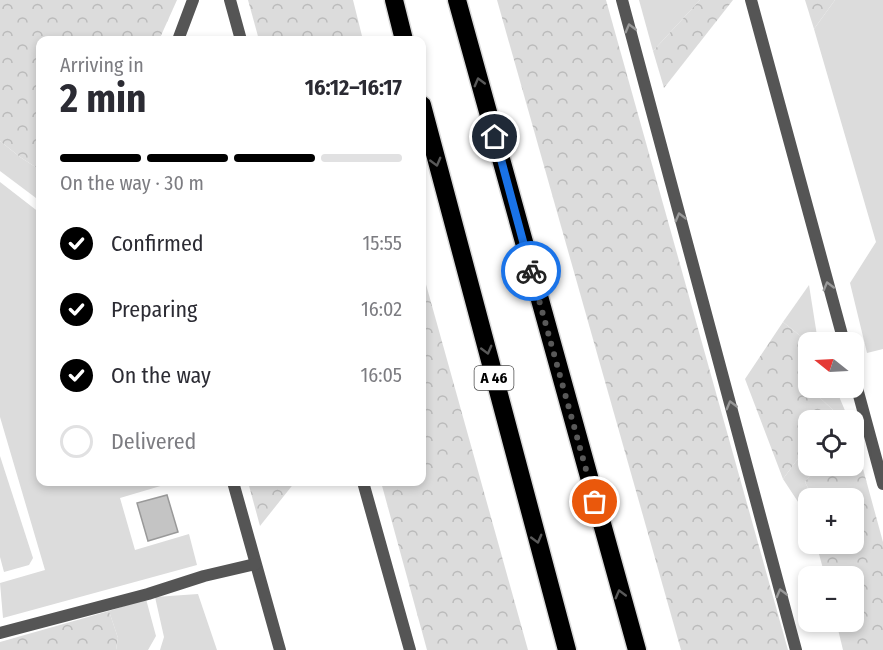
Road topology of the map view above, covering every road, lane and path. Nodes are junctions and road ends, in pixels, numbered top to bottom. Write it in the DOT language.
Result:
graph roads {
  1 [pos="193,0"];
  2 [pos="230,0"];
  3 [pos="394,0"];
  4 [pos="457,0"];
  5 [pos="622,0"];
  6 [pos="751,0"];
  7 [pos="180,36"];
  8 [pos="240,36"];
  9 [pos="403,36"];
  10 [pos="426,120"];
  11 [pos="841,332"];
  12 [pos="860,398"];
  13 [pos="883,484"];
  14 [pos="234,486"];
  15 [pos="364,486"];
  16 [pos="255,564"];
  17 [pos="0,633"];
  18 [pos="280,650"];
  19 [pos="410,650"];
  20 [pos="567,650"];
  21 [pos="637,650"];
  22 [pos="796,650"];
  1 -- 7 [label="lane"];
  2 -- 8 [label="lane"];
  3 -- 9 [label="highway"];
  21 -- 4 [label="highway, one-way"];
  22 -- 5 [label="lane, one-way"];
  11 -- 6 [label="lane, one-way"];
  10 -- 20 [label="highway, A 46, one-way"];
  12 -- 13 [label="lane"];
  14 -- 16 [label="lane"];
  15 -- 19 [label="lane"];
  16 -- 17 [label="lane"];
  16 -- 18 [label="lane"];
}
